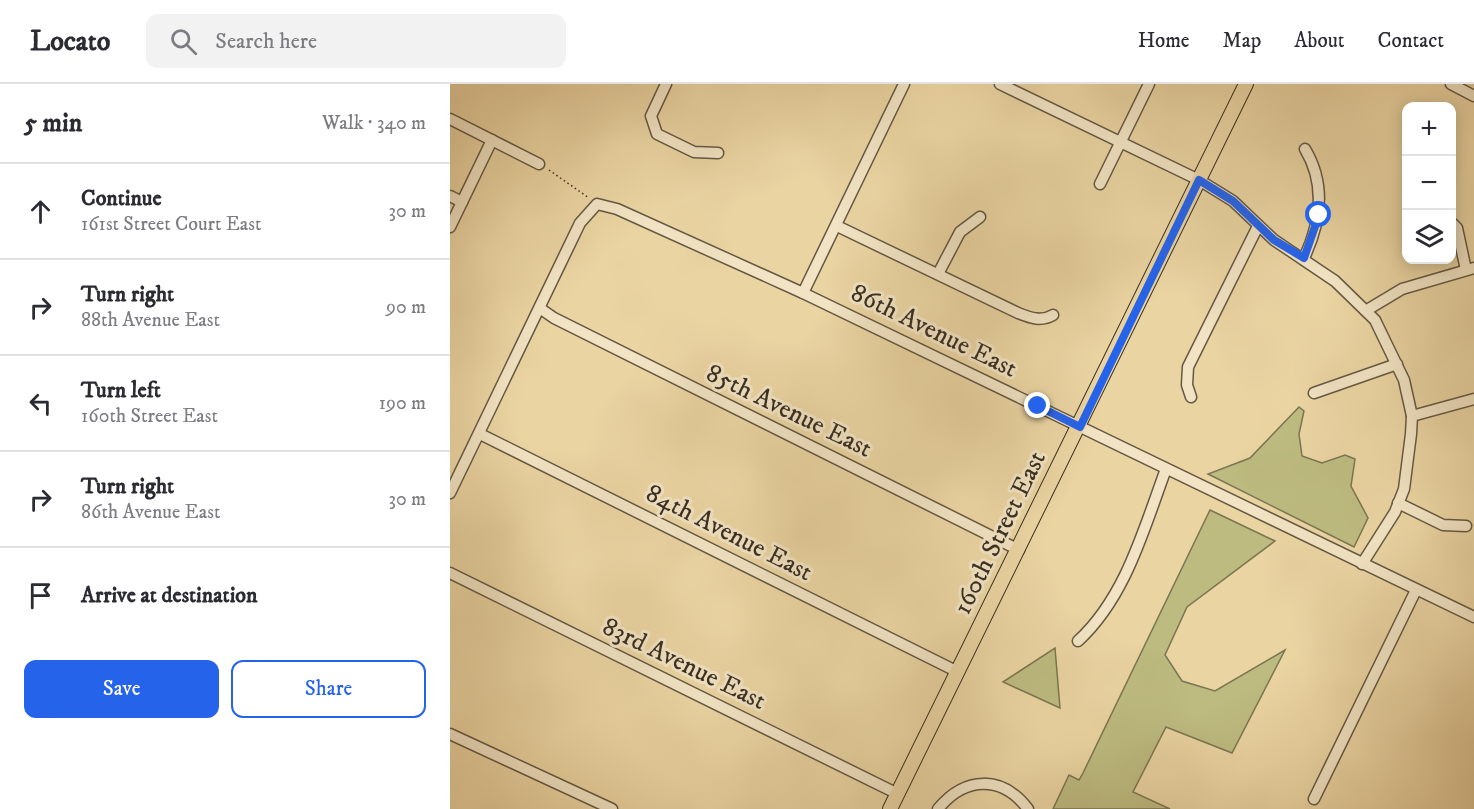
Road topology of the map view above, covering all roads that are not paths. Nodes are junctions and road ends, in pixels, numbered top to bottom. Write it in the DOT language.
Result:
graph roads {
  1 [pos="666,84"];
  2 [pos="904,84"];
  3 [pos="1000,84"];
  4 [pos="1149,84"];
  5 [pos="1246,84"];
  6 [pos="1450,84"];
  7 [pos="1474,96"];
  8 [pos="450,119"];
  9 [pos="492,140"];
  10 [pos="1120,143"];
  11 [pos="1305,149"];
  12 [pos="718,153"];
  13 [pos="539,164"];
  14 [pos="1199,180"];
  15 [pos="1100,184"];
  16 [pos="450,196"];
  17 [pos="462,202"];
  18 [pos="980,218"];
  19 [pos="837,226"];
  20 [pos="1258,226"];
  21 [pos="450,227"];
  22 [pos="1456,227"];
  23 [pos="1304,258"];
  24 [pos="1470,269"];
  25 [pos="938,273"];
  26 [pos="803,293"];
  27 [pos="541,309"];
  28 [pos="1367,310"];
  29 [pos="1053,315"];
  30 [pos="1397,364"];
  31 [pos="1314,393"];
  32 [pos="1191,397"];
  33 [pos="1474,399"];
  34 [pos="1412,416"];
  35 [pos="1080,427"];
  36 [pos="480,434"];
  37 [pos="1166,469"];
  38 [pos="450,493"];
  39 [pos="1398,503"];
  40 [pos="1466,526"];
  41 [pos="1019,550"];
  42 [pos="1362,564"];
  43 [pos="450,573"];
  44 [pos="1416,590"];
  45 [pos="1474,617"];
  46 [pos="1078,641"];
  47 [pos="958,672"];
  48 [pos="452,737"];
  49 [pos="898,794"];
  50 [pos="1314,799"];
  51 [pos="941,805"];
  52 [pos="612,809"];
  53 [pos="890,809"];
  54 [pos="955,809"];
  55 [pos="1028,809"];
  1 -- 12 [label="street"];
  2 -- 19 [label="street"];
  3 -- 10 [label="street"];
  4 -- 10 [label="street"];
  5 -- 14 [label="main road, 160th Street East"];
  6 -- 7 [label="street"];
  8 -- 9 [label="street"];
  9 -- 13 [label="street"];
  9 -- 17 [label="street"];
  10 -- 14 [label="street"];
  10 -- 15 [label="street"];
  11 -- 23 [label="street"];
  14 -- 20 [label="street"];
  14 -- 35 [label="main road, 160th Street East"];
  16 -- 17 [label="street"];
  17 -- 21 [label="street"];
  18 -- 25 [label="street"];
  19 -- 25 [label="street"];
  19 -- 26 [label="street"];
  20 -- 23 [label="street"];
  20 -- 32 [label="street"];
  22 -- 24 [label="street"];
  23 -- 28 [label="street"];
  24 -- 28 [label="street"];
  25 -- 29 [label="street"];
  26 -- 27 [label="street, 86th Avenue East"];
  26 -- 35 [label="street, 86th Avenue East"];
  27 -- 36 [label="street"];
  27 -- 41 [label="street, 85th Avenue East"];
  28 -- 30 [label="street"];
  30 -- 31 [label="street"];
  30 -- 34 [label="street"];
  33 -- 34 [label="street"];
  34 -- 39 [label="street"];
  35 -- 37 [label="street, 86th Avenue East"];
  35 -- 41 [label="main road, 160th Street East"];
  36 -- 38 [label="street"];
  36 -- 47 [label="street, 84th Avenue East"];
  37 -- 42 [label="street, 86th Avenue East"];
  37 -- 46 [label="street"];
  39 -- 40 [label="street"];
  39 -- 42 [label="street"];
  41 -- 47 [label="main road, 160th Street East"];
  42 -- 44 [label="street, 86th Avenue East"];
  43 -- 49 [label="street, 83rd Avenue East"];
  44 -- 45 [label="street, 86th Avenue East"];
  44 -- 50 [label="street"];
  47 -- 49 [label="main road, 160th Street East"];
  48 -- 52 [label="street"];
  49 -- 53 [label="main road, 160th Street East"];
  51 -- 54 [label="street"];
  51 -- 55 [label="street"];
}
